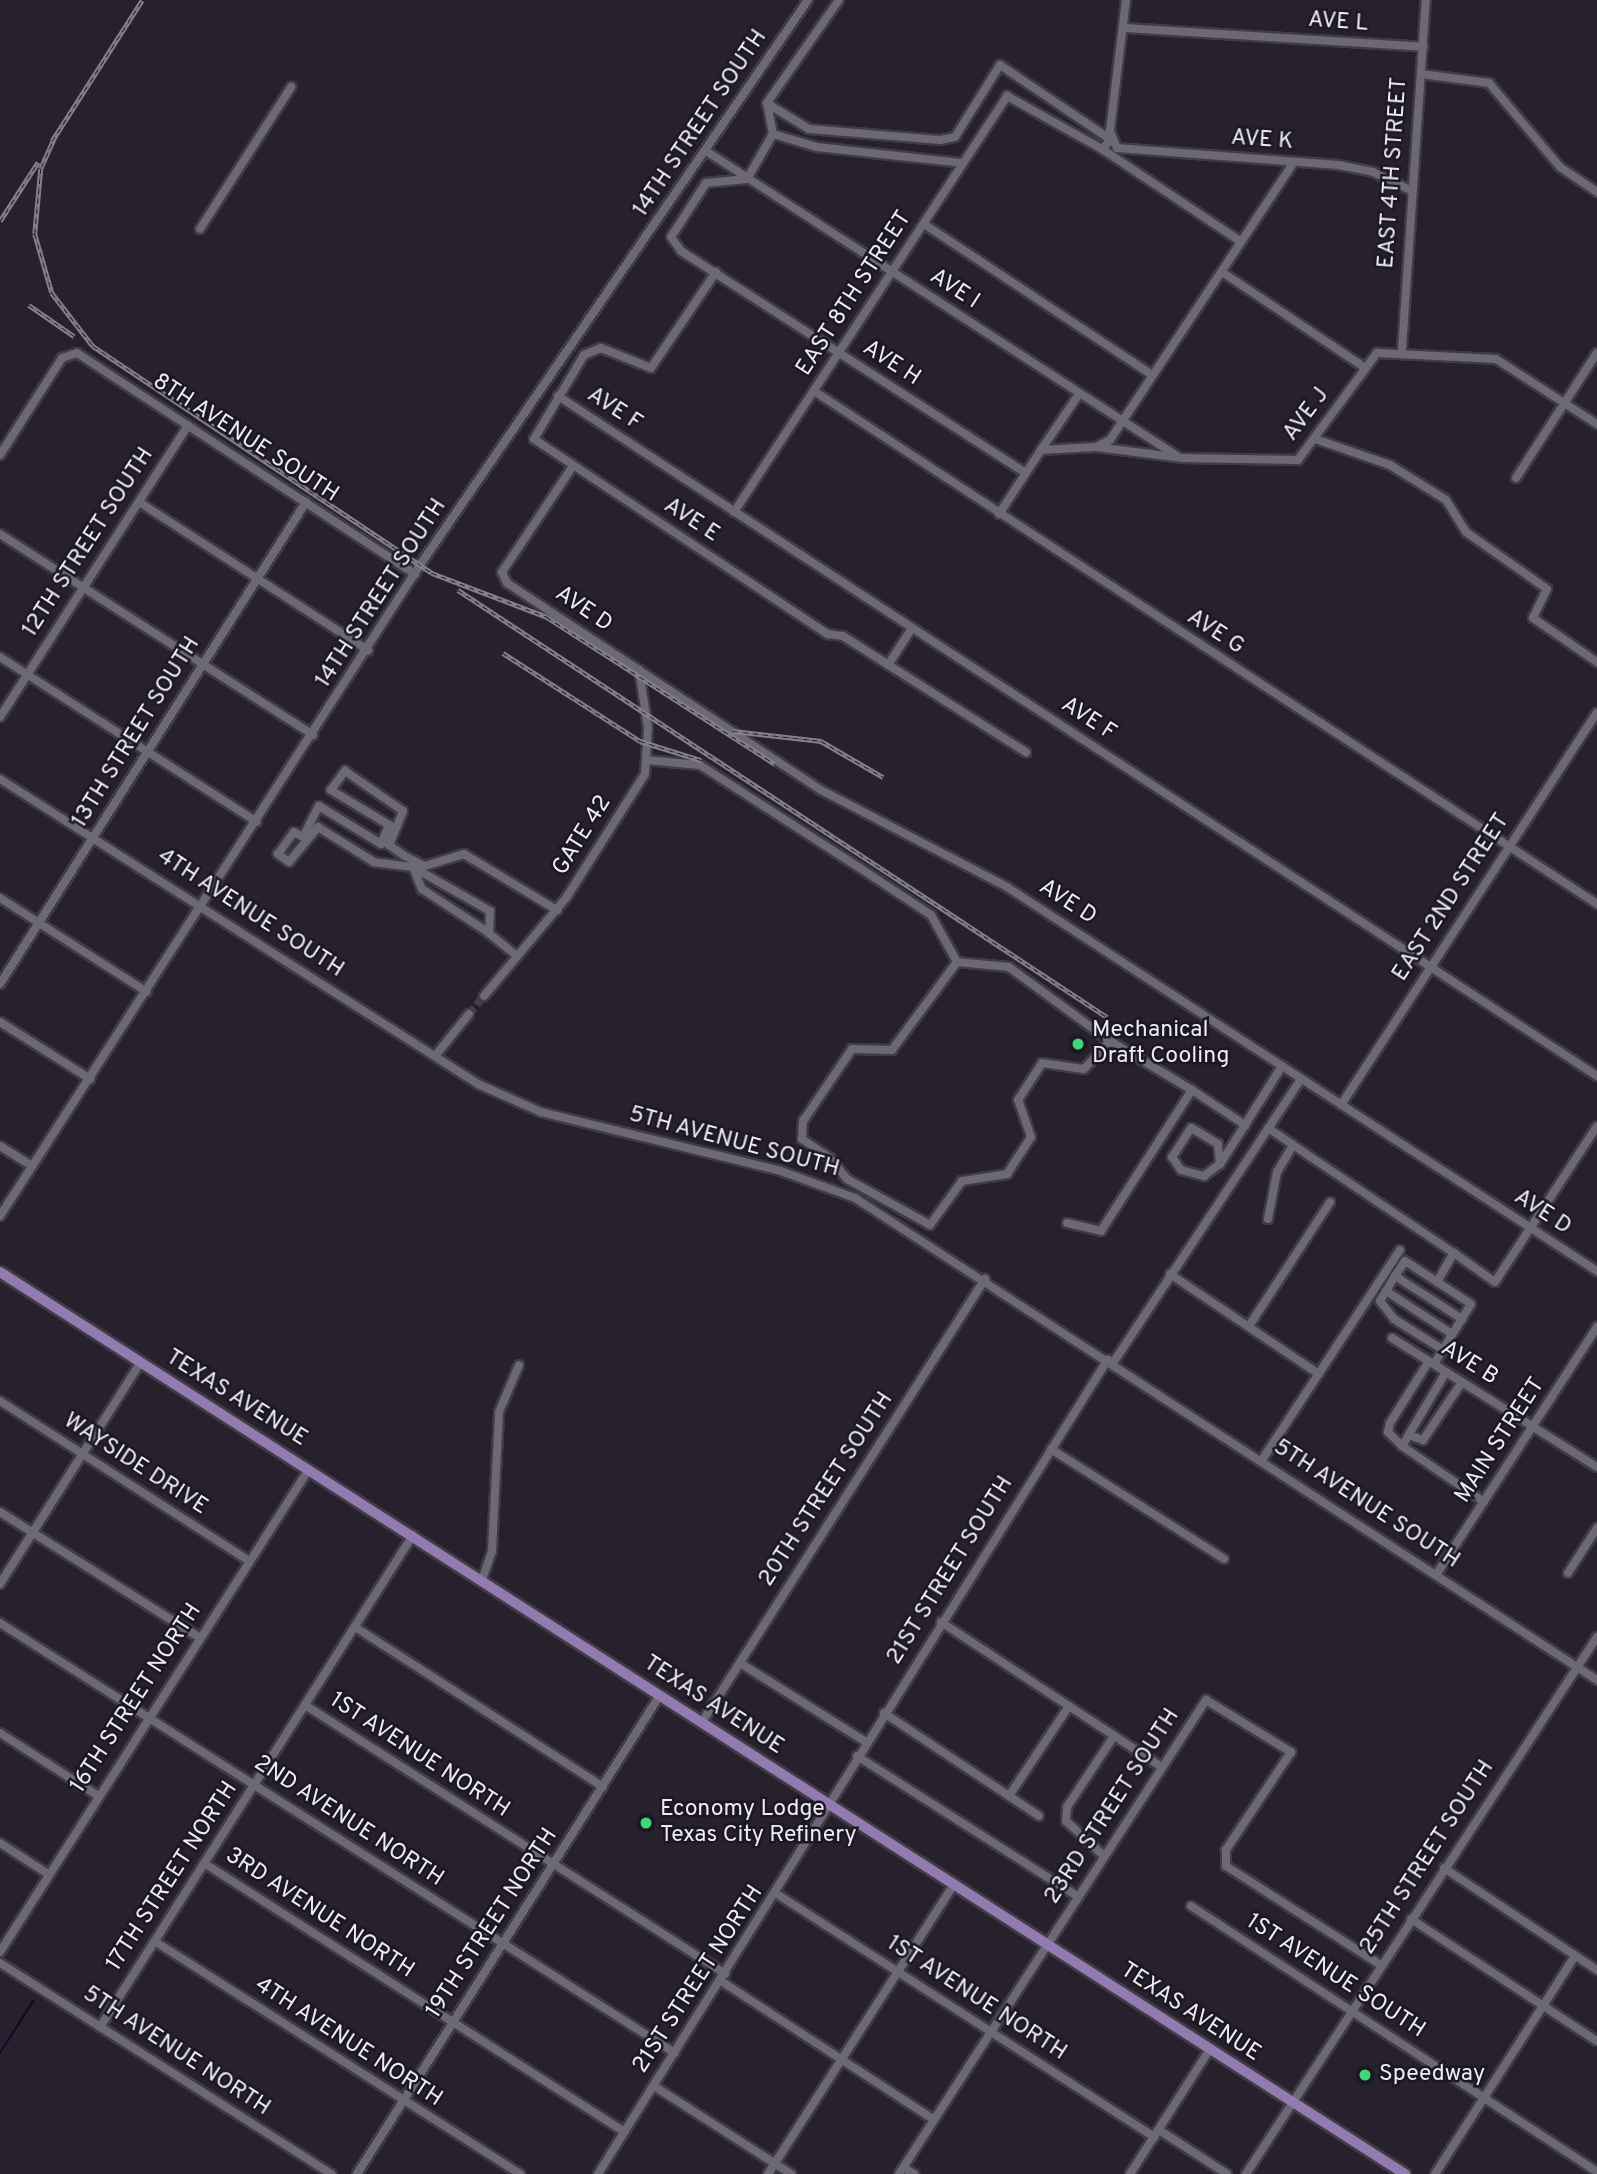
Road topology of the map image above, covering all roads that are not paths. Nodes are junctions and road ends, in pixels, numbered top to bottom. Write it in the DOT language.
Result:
graph roads {
  1 [pos="808,0"];
  2 [pos="839,0"];
  3 [pos="1126,0"];
  4 [pos="1426,0"];
  5 [pos="1125,28"];
  6 [pos="1423,47"];
  7 [pos="1421,74"];
  8 [pos="291,87"];
  9 [pos="767,103"];
  10 [pos="773,134"];
  11 [pos="1111,140"];
  12 [pos="1102,149"];
  13 [pos="706,151"];
  14 [pos="1294,162"];
  15 [pos="963,163"];
  16 [pos="747,179"];
  17 [pos="1410,190"];
  18 [pos="1597,192"];
  19 [pos="924,223"];
  20 [pos="200,229"];
  21 [pos="1240,241"];
  22 [pos="716,272"];
  23 [pos="1222,272"];
  24 [pos="892,273"];
  25 [pos="1402,349"];
  26 [pos="1597,353"];
  27 [pos="839,354"];
  28 [pos="1364,367"];
  29 [pos="1152,375"];
  30 [pos="814,391"];
  31 [pos="1079,394"];
  32 [pos="558,396"];
  33 [pos="1565,403"];
  34 [pos="1122,421"];
  35 [pos="1597,424"];
  36 [pos="188,425"];
  37 [pos="1318,440"];
  38 [pos="1096,447"];
  39 [pos="1041,450"];
  40 [pos="0,455"];
  41 [pos="1182,458"];
  42 [pos="573,467"];
  43 [pos="1025,473"];
  44 [pos="1516,478"];
  45 [pos="139,502"];
  46 [pos="306,502"];
  47 [pos="734,512"];
  48 [pos="999,514"];
  49 [pos="0,534"];
  50 [pos="415,574"];
  51 [pos="258,578"];
  52 [pos="83,587"];
  53 [pos="912,628"];
  54 [pos="368,650"];
  55 [pos="0,657"];
  56 [pos="1597,662"];
  57 [pos="203,664"];
  58 [pos="888,665"];
  59 [pos="639,670"];
  60 [pos="27,674"];
  61 [pos="1597,713"];
  62 [pos="0,717"];
  63 [pos="313,735"];
  64 [pos="148,752"];
  65 [pos="1026,752"];
  66 [pos="646,760"];
  67 [pos="0,779"];
  68 [pos="257,822"];
  69 [pos="93,837"];
  70 [pos="1509,847"];
  71 [pos="413,867"];
  72 [pos="0,898"];
  73 [pos="1597,904"];
  74 [pos="203,907"];
  75 [pos="557,909"];
  76 [pos="39,923"];
  77 [pos="489,933"];
  78 [pos="517,956"];
  79 [pos="957,962"];
  80 [pos="1430,967"];
  81 [pos="0,984"];
  82 [pos="147,992"];
  83 [pos="484,996"];
  84 [pos="469,1014"];
  85 [pos="0,1022"];
  86 [pos="1110,1041"];
  87 [pos="435,1056"];
  88 [pos="1282,1066"];
  89 [pos="1597,1076"];
  90 [pos="89,1079"];
  91 [pos="1301,1079"];
  92 [pos="478,1084"];
  93 [pos="1192,1090"];
  94 [pos="1341,1105"];
  95 [pos="1245,1125"];
  96 [pos="1597,1126"];
  97 [pos="1268,1128"];
  98 [pos="1293,1145"];
  99 [pos="0,1146"];
  100 [pos="1220,1164"];
  101 [pos="32,1166"];
  102 [pos="1330,1202"];
  103 [pos="0,1216"];
  104 [pos="1268,1219"];
  105 [pos="1067,1223"];
  106 [pos="1530,1228"];
  107 [pos="1400,1250"];
  108 [pos="1454,1253"];
  109 [pos="1597,1271"];
  110 [pos="0,1272"];
  111 [pos="1170,1274"];
  112 [pos="1395,1276"];
  113 [pos="985,1279"];
  114 [pos="1437,1282"];
  115 [pos="1385,1291"];
  116 [pos="1462,1319"];
  117 [pos="1249,1326"];
  118 [pos="1596,1331"];
  119 [pos="1452,1334"];
  120 [pos="1392,1338"];
  121 [pos="1443,1350"];
  122 [pos="1110,1361"];
  123 [pos="141,1362"];
  124 [pos="1432,1363"];
  125 [pos="519,1365"];
  126 [pos="1446,1372"];
  127 [pos="1319,1374"];
  128 [pos="1462,1381"];
  129 [pos="0,1401"];
  130 [pos="1533,1426"];
  131 [pos="1409,1434"];
  132 [pos="1402,1447"];
  133 [pos="1051,1448"];
  134 [pos="83,1454"];
  135 [pos="1262,1460"];
  136 [pos="1597,1467"];
  137 [pos="309,1469"];
  138 [pos="1484,1502"];
  139 [pos="0,1512"];
  140 [pos="1597,1528"];
  141 [pos="33,1533"];
  142 [pos="413,1535"];
  143 [pos="1224,1559"];
  144 [pos="249,1561"];
  145 [pos="1569,1573"];
  146 [pos="1436,1575"];
  147 [pos="482,1580"];
  148 [pos="0,1584"];
  149 [pos="941,1622"];
  150 [pos="0,1623"];
  151 [pos="355,1627"];
  152 [pos="1597,1637"];
  153 [pos="200,1638"];
  154 [pos="740,1662"];
  155 [pos="1578,1666"];
  156 [pos="1597,1680"];
  157 [pos="660,1695"];
  158 [pos="305,1705"];
  159 [pos="1069,1706"];
  160 [pos="884,1713"];
  161 [pos="149,1717"];
  162 [pos="702,1722"];
  163 [pos="0,1733"];
  164 [pos="1114,1736"];
  165 [pos="866,1742"];
  166 [pos="857,1756"];
  167 [pos="1160,1766"];
  168 [pos="255,1784"];
  169 [pos="603,1787"];
  170 [pos="98,1796"];
  171 [pos="1009,1796"];
  172 [pos="831,1805"];
  173 [pos="1039,1815"];
  174 [pos="0,1843"];
  175 [pos="1104,1855"];
  176 [pos="204,1863"];
  177 [pos="553,1866"];
  178 [pos="1444,1868"];
  179 [pos="48,1874"];
  180 [pos="954,1884"];
  181 [pos="777,1894"];
  182 [pos="1077,1896"];
  183 [pos="1191,1906"];
  184 [pos="1411,1919"];
  185 [pos="156,1942"];
  186 [pos="503,1944"];
  187 [pos="1047,1944"];
  188 [pos="0,1952"];
  189 [pos="1575,1956"];
  190 [pos="0,1963"];
  191 [pos="1381,1965"];
  192 [pos="1597,1970"];
  193 [pos="898,1972"];
  194 [pos="723,1978"];
  195 [pos="1543,2005"];
  196 [pos="1352,2010"];
  197 [pos="453,2023"];
  198 [pos="100,2027"];
  199 [pos="991,2032"];
  200 [pos="1597,2040"];
  201 [pos="1210,2049"];
  202 [pos="675,2053"];
  203 [pos="841,2060"];
  204 [pos="654,2086"];
  205 [pos="1484,2098"];
  206 [pos="402,2101"];
  207 [pos="1293,2102"];
  208 [pos="934,2120"];
  209 [pos="624,2132"];
  210 [pos="1157,2134"];
  211 [pos="775,2163"];
  212 [pos="902,2171"];
  213 [pos="1597,2172"];
  214 [pos="331,2174"];
  215 [pos="357,2174"];
  216 [pos="520,2174"];
  217 [pos="598,2174"];
  218 [pos="768,2174"];
  219 [pos="791,2174"];
  220 [pos="914,2174"];
  221 [pos="1130,2174"];
  222 [pos="1227,2174"];
  223 [pos="1246,2174"];
  224 [pos="1405,2174"];
  225 [pos="1435,2174"];
  1 -- 13 [label="street, 14TH STREET SOUTH"];
  2 -- 9 [label="street"];
  3 -- 5 [label="street"];
  4 -- 6 [label="street, EAST 4TH STREET"];
  5 -- 6 [label="street, AVE L"];
  5 -- 11 [label="street"];
  6 -- 7 [label="street, EAST 4TH STREET"];
  7 -- 17 [label="street, EAST 4TH STREET"];
  7 -- 18 [label="street"];
  8 -- 20 [label="street"];
  9 -- 10 [label="street"];
  9 -- 11 [label="street, AVE K"];
  10 -- 15 [label="street"];
  10 -- 16 [label="street"];
  11 -- 12 [label="street"];
  11 -- 14 [label="street, AVE K"];
  12 -- 15 [label="street, EAST 8TH STREET"];
  12 -- 21 [label="street"];
  13 -- 16 [label="street, AVE I"];
  13 -- 50 [label="street, 14TH STREET SOUTH"];
  14 -- 17 [label="street, AVE K"];
  14 -- 21 [label="street"];
  15 -- 19 [label="street, EAST 8TH STREET"];
  16 -- 22 [label="street, AVE H"];
  16 -- 24 [label="street, AVE I"];
  17 -- 25 [label="street, EAST 4TH STREET"];
  19 -- 24 [label="street, EAST 8TH STREET"];
  19 -- 29 [label="street"];
  21 -- 23 [label="street"];
  22 -- 27 [label="street, AVE H"];
  22 -- 32 [label="street"];
  23 -- 28 [label="street"];
  23 -- 29 [label="street"];
  24 -- 27 [label="street, EAST 8TH STREET"];
  24 -- 31 [label="street, AVE I"];
  25 -- 28 [label="street, AVE J"];
  25 -- 33 [label="street, AVE J"];
  26 -- 33 [label="street"];
  27 -- 30 [label="street, EAST 8TH STREET"];
  27 -- 43 [label="street, AVE H"];
  28 -- 37 [label="street, AVE J"];
  29 -- 34 [label="street"];
  30 -- 47 [label="street, EAST 8TH STREET"];
  30 -- 48 [label="street, AVE G"];
  31 -- 34 [label="street, AVE I"];
  31 -- 39 [label="street"];
  32 -- 42 [label="street, AVE E"];
  32 -- 47 [label="street, AVE F"];
  33 -- 35 [label="street, AVE J"];
  33 -- 44 [label="street"];
  34 -- 38 [label="street"];
  34 -- 41 [label="street, AVE I"];
  36 -- 40 [label="street, 8TH AVENUE SOUTH"];
  36 -- 45 [label="street, 12TH STREET SOUTH"];
  36 -- 46 [label="street, 8TH AVENUE SOUTH"];
  37 -- 41 [label="street, AVE J"];
  37 -- 56 [label="street"];
  38 -- 39 [label="street, AVE J"];
  38 -- 41 [label="street, AVE J"];
  39 -- 43 [label="street"];
  42 -- 58 [label="street, AVE E"];
  42 -- 59 [label="street, AVE D"];
  43 -- 48 [label="street"];
  45 -- 51 [label="street"];
  45 -- 52 [label="street, 12TH STREET SOUTH"];
  46 -- 50 [label="street, 8TH AVENUE SOUTH"];
  46 -- 51 [label="street, 13TH STREET SOUTH"];
  47 -- 53 [label="street, AVE F"];
  48 -- 70 [label="street, AVE G"];
  49 -- 52 [label="street"];
  50 -- 54 [label="street, 14TH STREET SOUTH"];
  51 -- 54 [label="street"];
  51 -- 57 [label="street, 13TH STREET SOUTH"];
  52 -- 57 [label="street"];
  52 -- 60 [label="street, 12TH STREET SOUTH"];
  53 -- 58 [label="street"];
  53 -- 80 [label="street, AVE F"];
  54 -- 63 [label="street, 14TH STREET SOUTH"];
  55 -- 60 [label="street"];
  57 -- 63 [label="street"];
  57 -- 64 [label="street, 13TH STREET SOUTH"];
  58 -- 65 [label="street, AVE E"];
  59 -- 66 [label="street, GATE 42"];
  59 -- 88 [label="street, AVE D"];
  60 -- 62 [label="street, 12TH STREET SOUTH"];
  60 -- 64 [label="street"];
  61 -- 70 [label="street, EAST 2ND STREET"];
  63 -- 68 [label="street, 14TH STREET SOUTH"];
  64 -- 68 [label="street"];
  64 -- 69 [label="street, 13TH STREET SOUTH"];
  66 -- 75 [label="street, GATE 42"];
  66 -- 79 [label="street"];
  67 -- 69 [label="street, 4TH AVENUE SOUTH"];
  68 -- 74 [label="street, 14TH STREET SOUTH"];
  69 -- 74 [label="street, 4TH AVENUE SOUTH"];
  69 -- 76 [label="street, 13TH STREET SOUTH"];
  70 -- 73 [label="street, AVE G"];
  70 -- 80 [label="street, EAST 2ND STREET"];
  71 -- 75 [label="street"];
  71 -- 77 [label="street"];
  71 -- 77 [label="street"];
  72 -- 76 [label="street"];
  74 -- 82 [label="street, 14TH STREET SOUTH"];
  74 -- 87 [label="street, 4TH AVENUE SOUTH"];
  75 -- 78 [label="street, GATE 42"];
  76 -- 81 [label="street, 13TH STREET SOUTH"];
  76 -- 82 [label="street"];
  77 -- 78 [label="street"];
  78 -- 83 [label="street, GATE 42"];
  79 -- 86 [label="street"];
  79 -- 86 [label="street"];
  80 -- 89 [label="street, AVE F"];
  80 -- 94 [label="street, EAST 2ND STREET"];
  82 -- 90 [label="street, 14TH STREET SOUTH"];
  84 -- 87 [label="street"];
  85 -- 90 [label="street"];
  86 -- 93 [label="street"];
  87 -- 92 [label="street, 4TH AVENUE SOUTH"];
  88 -- 91 [label="street, AVE D"];
  88 -- 95 [label="street"];
  90 -- 101 [label="street, 14TH STREET SOUTH"];
  91 -- 94 [label="street, AVE D"];
  91 -- 97 [label="street, 21ST STREET SOUTH"];
  92 -- 113 [label="street, 5TH AVENUE SOUTH"];
  93 -- 95 [label="street"];
  93 -- 105 [label="street"];
  94 -- 106 [label="street, AVE D"];
  95 -- 100 [label="street"];
  96 -- 106 [label="street"];
  97 -- 98 [label="street"];
  97 -- 111 [label="street, 21ST STREET SOUTH"];
  98 -- 104 [label="street"];
  98 -- 108 [label="street"];
  99 -- 101 [label="street"];
  100 -- 100 [label="street"];
  101 -- 103 [label="street, 14TH STREET SOUTH"];
  102 -- 117 [label="street"];
  106 -- 108 [label="street"];
  106 -- 109 [label="street, AVE D"];
  107 -- 127 [label="street"];
  108 -- 114 [label="street"];
  110 -- 123 [label="main road, TEXAS AVENUE"];
  111 -- 117 [label="street"];
  111 -- 122 [label="street, 21ST STREET SOUTH"];
  112 -- 114 [label="street"];
  112 -- 115 [label="street"];
  112 -- 116 [label="street"];
  113 -- 122 [label="street, 5TH AVENUE SOUTH"];
  113 -- 154 [label="street, 20TH STREET SOUTH"];
  114 -- 116 [label="street"];
  115 -- 119 [label="street"];
  115 -- 121 [label="street"];
  116 -- 119 [label="street"];
  117 -- 127 [label="street"];
  118 -- 130 [label="street, MAIN STREET"];
  119 -- 121 [label="street"];
  120 -- 124 [label="street, AVE B"];
  121 -- 124 [label="street"];
  122 -- 133 [label="street, 21ST STREET SOUTH"];
  122 -- 135 [label="street, 5TH AVENUE SOUTH"];
  123 -- 134 [label="street"];
  123 -- 137 [label="main road, TEXAS AVENUE"];
  124 -- 126 [label="street, AVE B"];
  124 -- 132 [label="street"];
  125 -- 147 [label="street"];
  126 -- 128 [label="street, AVE B"];
  126 -- 131 [label="street"];
  127 -- 135 [label="street"];
  128 -- 130 [label="street, AVE B"];
  128 -- 131 [label="street"];
  129 -- 134 [label="street, WAYSIDE DRIVE"];
  130 -- 136 [label="street, AVE B"];
  130 -- 138 [label="street, MAIN STREET"];
  131 -- 132 [label="street"];
  132 -- 138 [label="street"];
  133 -- 143 [label="street"];
  133 -- 149 [label="street, 21ST STREET SOUTH"];
  134 -- 141 [label="street"];
  134 -- 144 [label="street, WAYSIDE DRIVE"];
  135 -- 146 [label="street, 5TH AVENUE SOUTH"];
  137 -- 142 [label="main road, TEXAS AVENUE"];
  137 -- 144 [label="street, 16TH STREET NORTH"];
  138 -- 146 [label="street, MAIN STREET"];
  139 -- 141 [label="street"];
  140 -- 145 [label="street"];
  141 -- 148 [label="street"];
  141 -- 153 [label="street"];
  142 -- 147 [label="main road, TEXAS AVENUE"];
  142 -- 151 [label="street, 17TH STREET NORTH"];
  144 -- 153 [label="street, 16TH STREET NORTH"];
  146 -- 155 [label="street, 5TH AVENUE SOUTH"];
  147 -- 157 [label="main road, TEXAS AVENUE"];
  149 -- 159 [label="street"];
  149 -- 160 [label="street, 21ST STREET SOUTH"];
  150 -- 161 [label="street, 2ND AVENUE NORTH"];
  151 -- 158 [label="street, 17TH STREET NORTH"];
  151 -- 169 [label="street"];
  152 -- 155 [label="street, 25TH STREET SOUTH"];
  153 -- 161 [label="street, 16TH STREET NORTH"];
  154 -- 162 [label="street, 20TH STREET SOUTH"];
  154 -- 165 [label="street"];
  155 -- 156 [label="street, 5TH AVENUE SOUTH"];
  155 -- 178 [label="street, 25TH STREET SOUTH"];
  157 -- 162 [label="main road, TEXAS AVENUE"];
  157 -- 169 [label="street, 19TH STREET NORTH"];
  158 -- 168 [label="street, 17TH STREET NORTH"];
  158 -- 177 [label="street, 1ST AVENUE NORTH"];
  159 -- 164 [label="street"];
  159 -- 171 [label="street"];
  160 -- 165 [label="street, 21ST STREET SOUTH"];
  160 -- 171 [label="street"];
  161 -- 168 [label="street, 2ND AVENUE NORTH"];
  161 -- 170 [label="street, 16TH STREET NORTH"];
  162 -- 172 [label="main road, TEXAS AVENUE"];
  163 -- 170 [label="street"];
  164 -- 167 [label="street"];
  164 -- 175 [label="street"];
  165 -- 166 [label="street, 21ST STREET SOUTH"];
  166 -- 172 [label="street, 21ST STREET SOUTH"];
  166 -- 182 [label="street"];
  167 -- 175 [label="street, 23RD STREET SOUTH"];
  167 -- 191 [label="street, 23RD STREET SOUTH"];
  168 -- 176 [label="street, 17TH STREET NORTH"];
  168 -- 186 [label="street, 2ND AVENUE NORTH"];
  169 -- 177 [label="street, 19TH STREET NORTH"];
  170 -- 179 [label="street, 16TH STREET NORTH"];
  171 -- 173 [label="street"];
  172 -- 180 [label="main road, TEXAS AVENUE"];
  172 -- 181 [label="street, 21ST STREET NORTH"];
  174 -- 179 [label="street"];
  175 -- 182 [label="street, 23RD STREET SOUTH"];
  176 -- 185 [label="street, 17TH STREET NORTH"];
  176 -- 197 [label="street, 3RD AVENUE NORTH"];
  177 -- 186 [label="street, 19TH STREET NORTH"];
  177 -- 194 [label="street, 1ST AVENUE NORTH"];
  178 -- 184 [label="street, 25TH STREET SOUTH"];
  178 -- 189 [label="street"];
  179 -- 188 [label="street, 16TH STREET NORTH"];
  180 -- 187 [label="main road, TEXAS AVENUE"];
  180 -- 193 [label="street"];
  181 -- 193 [label="street, 1ST AVENUE NORTH"];
  181 -- 194 [label="street, 21ST STREET NORTH"];
  182 -- 187 [label="street, 23RD STREET SOUTH"];
  183 -- 196 [label="street, 1ST AVENUE SOUTH"];
  184 -- 191 [label="street, 25TH STREET SOUTH"];
  184 -- 195 [label="street"];
  185 -- 198 [label="street, 17TH STREET NORTH"];
  185 -- 206 [label="street, 4TH AVENUE NORTH"];
  186 -- 197 [label="street, 19TH STREET NORTH"];
  186 -- 202 [label="street, 2ND AVENUE NORTH"];
  187 -- 199 [label="street, 23RD STREET SOUTH"];
  187 -- 201 [label="main road, TEXAS AVENUE"];
  189 -- 192 [label="street"];
  189 -- 195 [label="street"];
  190 -- 198 [label="street, 5TH AVENUE NORTH"];
  191 -- 196 [label="street, 25TH STREET SOUTH"];
  193 -- 199 [label="street, 1ST AVENUE NORTH"];
  193 -- 203 [label="street"];
  194 -- 202 [label="street, 21ST STREET NORTH"];
  194 -- 203 [label="street"];
  195 -- 200 [label="street"];
  195 -- 205 [label="street"];
  196 -- 205 [label="street, 1ST AVENUE SOUTH"];
  196 -- 207 [label="street, 25TH STREET SOUTH"];
  197 -- 206 [label="street, 19TH STREET NORTH"];
  197 -- 209 [label="street, 3RD AVENUE NORTH"];
  198 -- 214 [label="street, 5TH AVENUE NORTH"];
  199 -- 208 [label="street, 23RD STREET SOUTH"];
  199 -- 210 [label="street, 1ST AVENUE NORTH"];
  201 -- 207 [label="main road, TEXAS AVENUE"];
  201 -- 210 [label="street"];
  202 -- 204 [label="street, 21ST STREET NORTH"];
  203 -- 208 [label="street"];
  203 -- 211 [label="street"];
  204 -- 209 [label="street, 21ST STREET NORTH"];
  204 -- 211 [label="street"];
  205 -- 213 [label="street, 1ST AVENUE SOUTH"];
  205 -- 225 [label="street"];
  206 -- 215 [label="street, 19TH STREET NORTH"];
  206 -- 216 [label="street, 4TH AVENUE NORTH"];
  207 -- 223 [label="street, 25TH STREET SOUTH"];
  207 -- 224 [label="main road, TEXAS AVENUE"];
  208 -- 212 [label="street, 23RD STREET SOUTH"];
  209 -- 217 [label="street, 21ST STREET NORTH"];
  210 -- 221 [label="street"];
  210 -- 222 [label="street, 1ST AVENUE NORTH"];
  211 -- 218 [label="street"];
  211 -- 219 [label="street"];
  212 -- 220 [label="street"];
}
